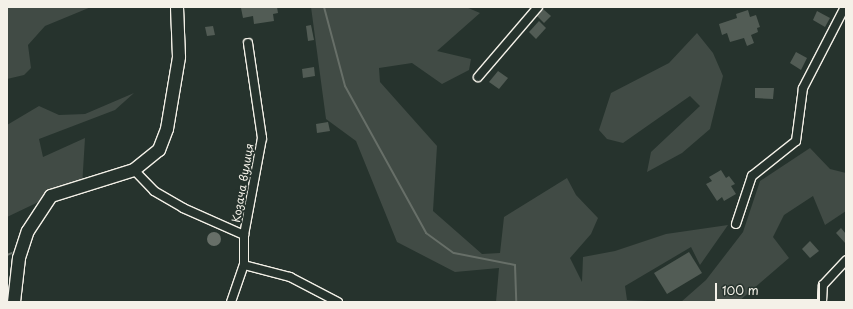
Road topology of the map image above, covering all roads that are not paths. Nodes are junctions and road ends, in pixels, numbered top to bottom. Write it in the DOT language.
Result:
graph roads {
  1 [pos="177,7"];
  2 [pos="538,7"];
  3 [pos="846,7"];
  4 [pos="248,43"];
  5 [pos="478,77"];
  6 [pos="134,170"];
  7 [pos="736,224"];
  8 [pos="244,235"];
  9 [pos="846,260"];
  10 [pos="244,265"];
  11 [pos="14,302"];
  12 [pos="231,302"];
  13 [pos="338,302"];
  14 [pos="822,302"];
  1 -- 6 [label="street"];
  2 -- 5 [label="street"];
  3 -- 7 [label="street"];
  4 -- 8 [label="street, Козача вулиця"];
  6 -- 8 [label="street"];
  6 -- 11 [label="street"];
  8 -- 10 [label="street, Козача вулиця"];
  9 -- 14 [label="street"];
  10 -- 12 [label="street, Козача вулиця"];
  10 -- 13 [label="street"];
}
